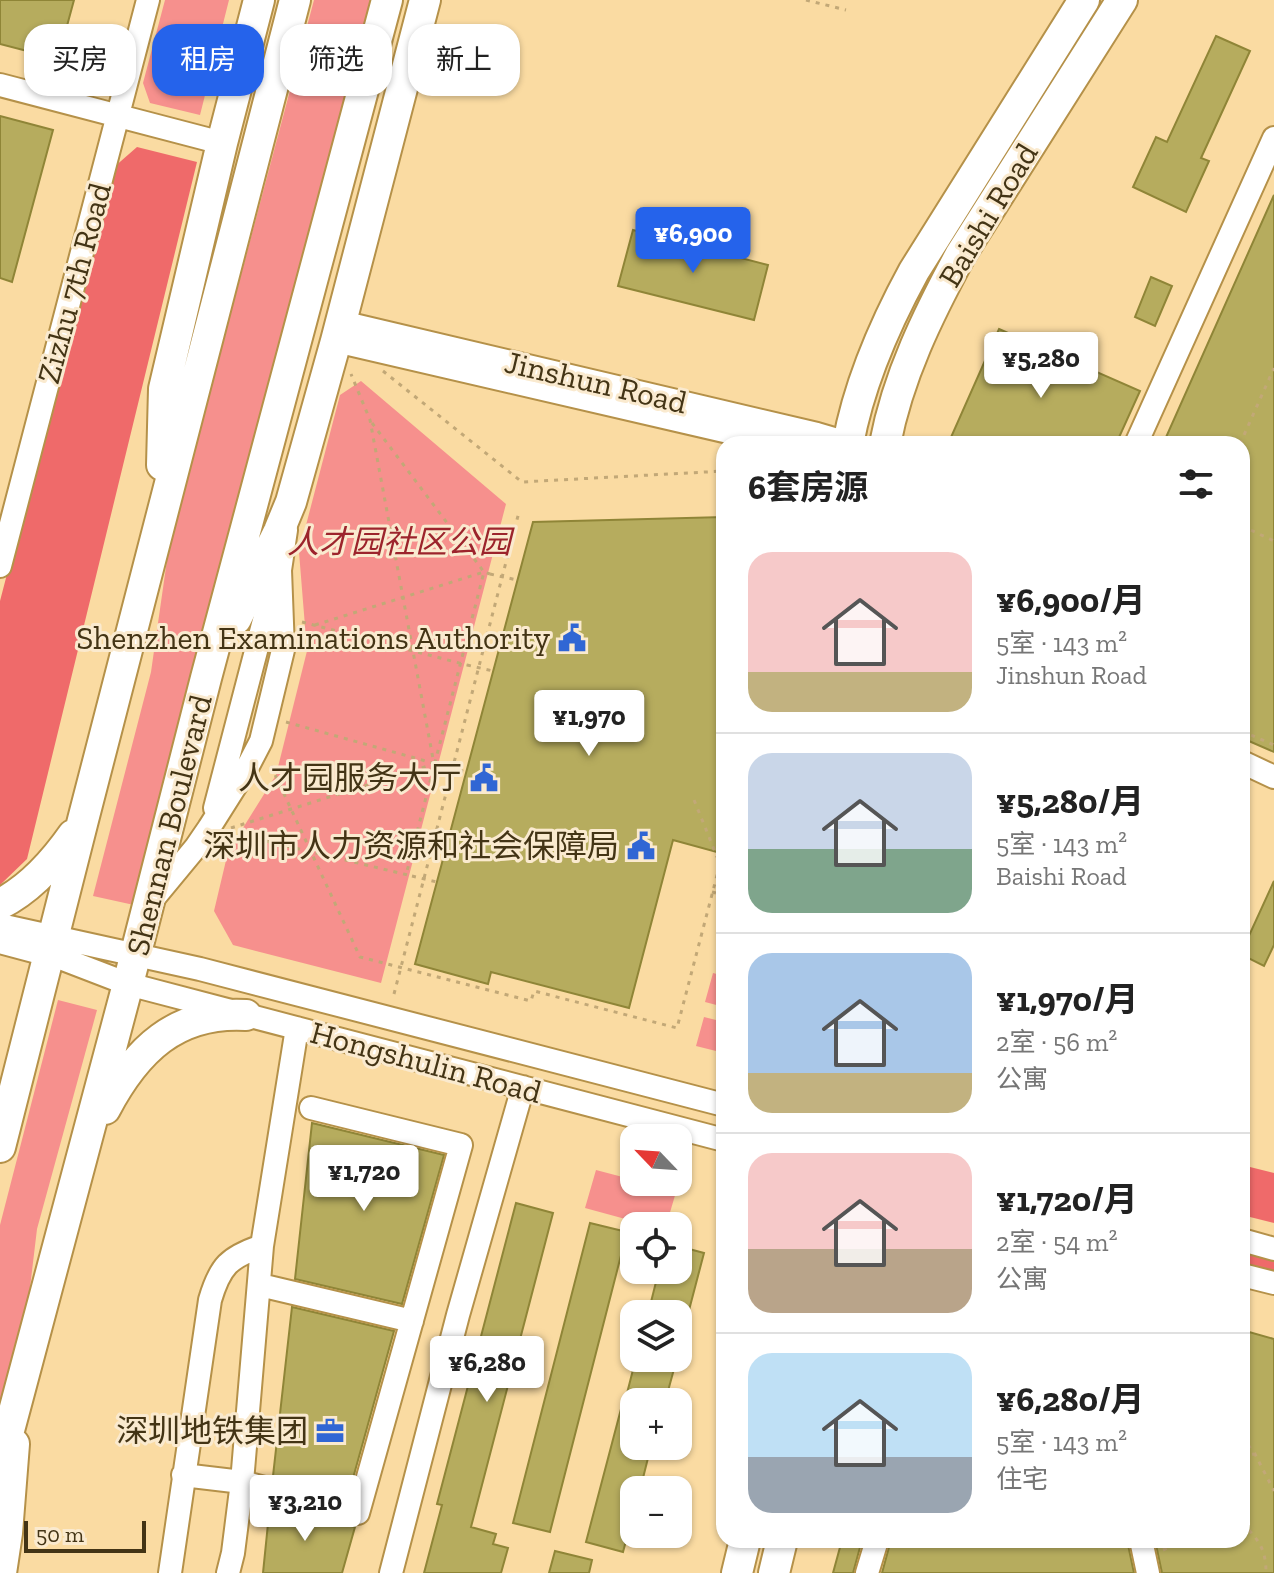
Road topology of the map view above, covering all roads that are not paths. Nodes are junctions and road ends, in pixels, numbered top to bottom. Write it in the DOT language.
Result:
graph roads {
  1 [pos="148,0"];
  2 [pos="251,0"];
  3 [pos="259,0"];
  4 [pos="295,0"];
  5 [pos="387,0"];
  6 [pos="425,0"];
  7 [pos="1084,0"];
  8 [pos="1122,0"];
  9 [pos="250,24"];
  10 [pos="253,24"];
  11 [pos="0,85"];
  12 [pos="234,96"];
  13 [pos="118,116"];
  14 [pos="1274,138"];
  15 [pos="222,143"];
  16 [pos="342,343"];
  17 [pos="744,426"];
  18 [pos="764,436"];
  19 [pos="806,436"];
  20 [pos="850,436"];
  21 [pos="887,436"];
  22 [pos="1140,436"];
  23 [pos="291,502"];
  24 [pos="161,515"];
  25 [pos="2,552"];
  26 [pos="206,678"];
  27 [pos="1250,766"];
  28 [pos="1274,777"];
  29 [pos="83,820"];
  30 [pos="150,903"];
  31 [pos="0,904"];
  32 [pos="0,925"];
  33 [pos="0,942"];
  34 [pos="51,946"];
  35 [pos="132,970"];
  36 [pos="37,1003"];
  37 [pos="246,1015"];
  38 [pos="297,1028"];
  39 [pos="0,1063"];
  40 [pos="523,1087"];
  41 [pos="716,1103"];
  42 [pos="311,1108"];
  43 [pos="716,1138"];
  44 [pos="0,1147"];
  45 [pos="77,1178"];
  46 [pos="1250,1242"];
  47 [pos="262,1246"];
  48 [pos="1274,1249"];
  49 [pos="1250,1277"];
  50 [pos="1274,1283"];
  51 [pos="260,1285"];
  52 [pos="412,1321"];
  53 [pos="21,1386"];
  54 [pos="0,1464"];
  55 [pos="183,1475"];
  56 [pos="242,1482"];
  57 [pos="743,1548"];
  58 [pos="780,1548"];
  59 [pos="875,1548"];
  60 [pos="1147,1548"];
  61 [pos="1,1573"];
  62 [pos="170,1573"];
  63 [pos="228,1573"];
  64 [pos="391,1573"];
  65 [pos="737,1573"];
  66 [pos="774,1573"];
  67 [pos="867,1573"];
  68 [pos="1148,1573"];
  1 -- 13 [label="street, Zizhu 7th Road"];
  2 -- 9 [label="street"];
  3 -- 10 [label="main road"];
  4 -- 24 [label="main road"];
  5 -- 26 [label="main road, Shennan Boulevard"];
  6 -- 16 [label="main road"];
  7 -- 20 [label="main road, Baishi Road"];
  8 -- 21 [label="main road, Baishi Road"];
  11 -- 13 [label="street"];
  12 -- 15 [label="main road"];
  13 -- 15 [label="street"];
  13 -- 25 [label="street, Zizhu 7th Road"];
  14 -- 22 [label="street"];
  15 -- 24 [label="main road"];
  16 -- 17 [label="street, Jinshun Road"];
  16 -- 23 [label="main road"];
  17 -- 18 [label="street, Jinshun Road"];
  17 -- 19 [label="street, Jinshun Road"];
  23 -- 26 [label="main road"];
  23 -- 30 [label="street"];
  24 -- 29 [label="main road"];
  26 -- 30 [label="main road, Shennan Boulevard"];
  27 -- 28 [label="street"];
  29 -- 31 [label="main road"];
  29 -- 34 [label="main road"];
  30 -- 35 [label="main road, Shennan Boulevard"];
  32 -- 34 [label="street"];
  33 -- 34 [label="street"];
  34 -- 35 [label="street"];
  34 -- 36 [label="main road"];
  35 -- 37 [label="street, Hongshulin Road"];
  35 -- 41 [label="street, Hongshulin Road"];
  35 -- 45 [label="main road, Shennan Boulevard"];
  36 -- 39 [label="main road"];
  36 -- 44 [label="main road"];
  37 -- 38 [label="street, Hongshulin Road"];
  37 -- 45 [label="main road"];
  38 -- 40 [label="street, Hongshulin Road"];
  38 -- 47 [label="street"];
  40 -- 43 [label="street, Hongshulin Road"];
  40 -- 64 [label="street"];
  42 -- 52 [label="street"];
  45 -- 53 [label="main road, Shennan Boulevard"];
  46 -- 48 [label="street"];
  47 -- 51 [label="street"];
  47 -- 55 [label="street"];
  49 -- 50 [label="street"];
  51 -- 52 [label="street"];
  51 -- 56 [label="street"];
  52 -- 56 [label="street"];
  53 -- 54 [label="main road, Shennan Boulevard"];
  53 -- 61 [label="main road"];
  55 -- 56 [label="street"];
  55 -- 62 [label="street"];
  56 -- 63 [label="street"];
  57 -- 65 [label="main road"];
  58 -- 66 [label="main road"];
  59 -- 67 [label="street"];
  60 -- 68 [label="street"];
}
